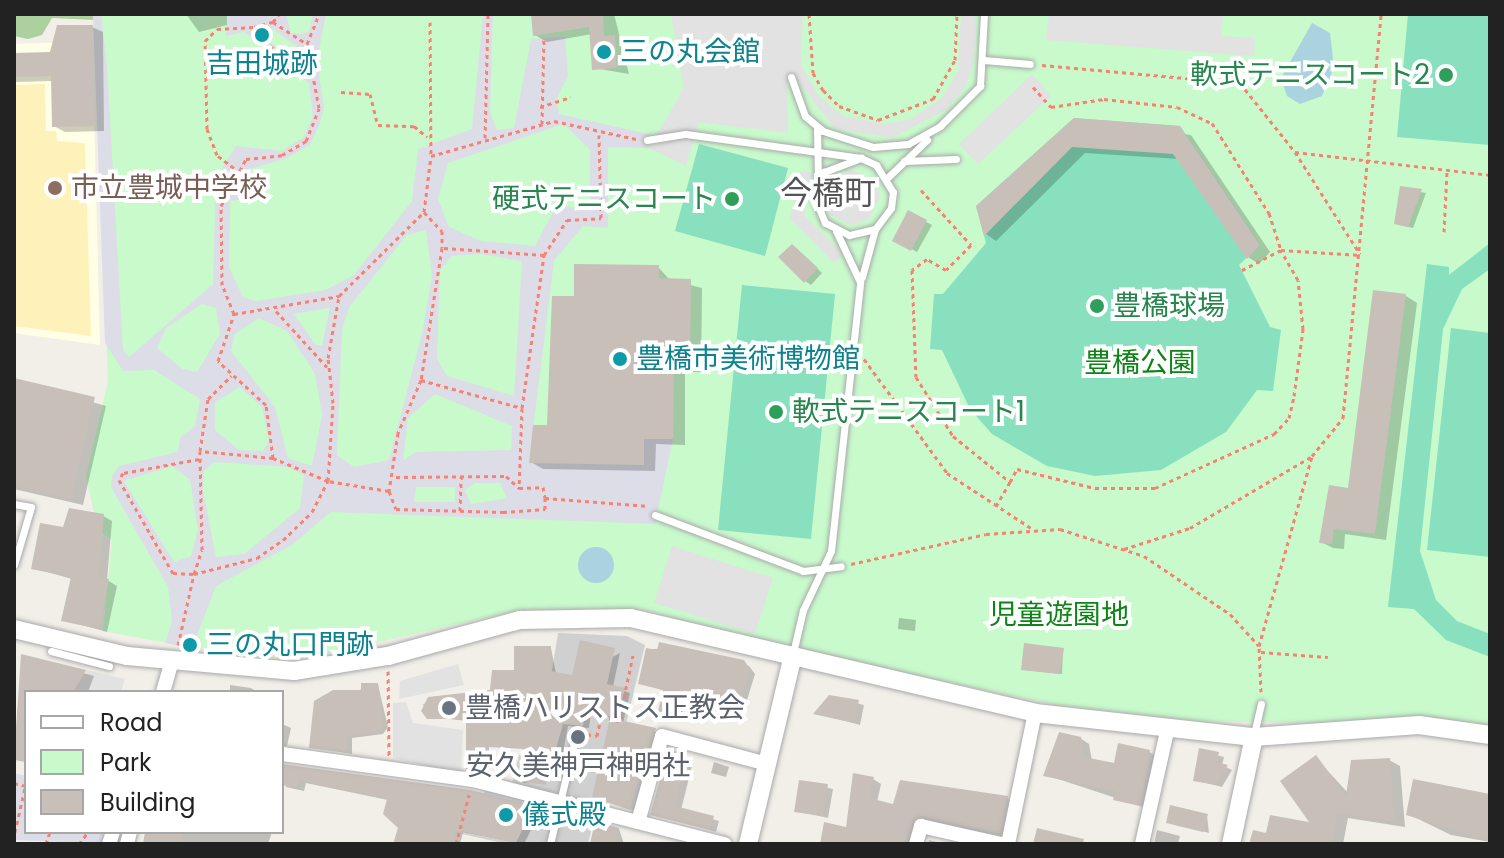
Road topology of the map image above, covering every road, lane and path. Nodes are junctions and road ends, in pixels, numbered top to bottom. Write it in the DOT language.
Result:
graph roads {
  1 [pos="279,14"];
  2 [pos="319,14"];
  3 [pos="488,14"];
  4 [pos="809,14"];
  5 [pos="957,14"];
  6 [pos="984,14"];
  7 [pos="1381,14"];
  8 [pos="273,22"];
  9 [pos="430,22"];
  10 [pos="254,27"];
  11 [pos="544,39"];
  12 [pos="307,44"];
  13 [pos="984,60"];
  14 [pos="1030,64"];
  15 [pos="312,77"];
  16 [pos="791,77"];
  17 [pos="1033,87"];
  18 [pos="341,92"];
  19 [pos="570,97"];
  20 [pos="540,107"];
  21 [pos="542,124"];
  22 [pos="940,126"];
  23 [pos="817,128"];
  24 [pos="599,135"];
  25 [pos="427,137"];
  26 [pos="485,139"];
  27 [pos="647,140"];
  28 [pos="820,152"];
  29 [pos="1295,152"];
  30 [pos="431,156"];
  31 [pos="861,158"];
  32 [pos="956,159"];
  33 [pos="904,161"];
  34 [pos="1369,162"];
  35 [pos="234,168"];
  36 [pos="1447,170"];
  37 [pos="1490,175"];
  38 [pos="888,177"];
  39 [pos="817,184"];
  40 [pos="921,190"];
  41 [pos="424,212"];
  42 [pos="875,229"];
  43 [pos="836,231"];
  44 [pos="1444,232"];
  45 [pos="442,248"];
  46 [pos="1281,250"];
  47 [pos="544,255"];
  48 [pos="1361,255"];
  49 [pos="1242,270"];
  50 [pos="860,282"];
  51 [pos="339,296"];
  52 [pos="276,311"];
  53 [pos="234,314"];
  54 [pos="864,359"];
  55 [pos="328,368"];
  56 [pos="232,375"];
  57 [pos="421,380"];
  58 [pos="522,408"];
  59 [pos="200,451"];
  60 [pos="1312,456"];
  61 [pos="273,458"];
  62 [pos="199,459"];
  63 [pos="461,476"];
  64 [pos="394,477"];
  65 [pos="328,481"];
  66 [pos="1010,482"];
  67 [pos="519,488"];
  68 [pos="389,491"];
  69 [pos="545,498"];
  70 [pos="14,504"];
  71 [pos="995,508"];
  72 [pos="460,511"];
  73 [pos="655,515"];
  74 [pos="1031,528"];
  75 [pos="1124,549"];
  76 [pos="14,565"];
  77 [pos="841,566"];
  78 [pos="821,570"];
  79 [pos="194,574"];
  80 [pos="14,629"];
  81 [pos="1260,649"];
  82 [pos="51,651"];
  83 [pos="175,655"];
  84 [pos="633,655"];
  85 [pos="127,656"];
  86 [pos="388,656"];
  87 [pos="1328,657"];
  88 [pos="792,660"];
  89 [pos="164,690"];
  90 [pos="1261,704"];
  91 [pos="1035,713"];
  92 [pos="1168,727"];
  93 [pos="577,731"];
  94 [pos="1490,735"];
  95 [pos="1254,737"];
  96 [pos="284,754"];
  97 [pos="389,763"];
  98 [pos="767,764"];
  99 [pos="473,780"];
  100 [pos="24,794"];
  101 [pos="560,802"];
  102 [pos="638,822"];
  103 [pos="15,832"];
  104 [pos="456,844"];
  105 [pos="550,844"];
  106 [pos="725,844"];
  107 [pos="748,844"];
  108 [pos="916,844"];
  109 [pos="1000,844"];
  110 [pos="1008,844"];
  111 [pos="1142,844"];
  112 [pos="1231,844"];
  1 -- 8 [label="path"];
  2 -- 12 [label="path"];
  3 -- 26 [label="path"];
  4 -- 5 [label="path"];
  6 -- 13 [label="lane"];
  7 -- 34 [label="path"];
  8 -- 10 [label="path"];
  8 -- 12 [label="path"];
  9 -- 25 [label="path"];
  10 -- 15 [label="path"];
  10 -- 35 [label="path"];
  11 -- 20 [label="path"];
  12 -- 15 [label="path"];
  13 -- 14 [label="lane"];
  13 -- 22 [label="lane"];
  14 -- 29 [label="path"];
  15 -- 35 [label="path"];
  16 -- 23 [label="lane"];
  17 -- 46 [label="path"];
  18 -- 25 [label="path"];
  19 -- 20 [label="path"];
  20 -- 21 [label="path"];
  21 -- 24 [label="path"];
  21 -- 26 [label="path"];
  22 -- 23 [label="lane"];
  22 -- 33 [label="lane"];
  23 -- 28 [label="lane"];
  24 -- 27 [label="path"];
  24 -- 47 [label="path"];
  25 -- 30 [label="path"];
  26 -- 30 [label="path"];
  27 -- 28 [label="lane"];
  28 -- 31 [label="lane"];
  28 -- 39 [label="lane"];
  29 -- 34 [label="path"];
  29 -- 48 [label="path"];
  30 -- 41 [label="path"];
  31 -- 38 [label="lane"];
  31 -- 39 [label="lane"];
  32 -- 33 [label="lane"];
  33 -- 38 [label="lane"];
  34 -- 36 [label="path"];
  34 -- 48 [label="path"];
  35 -- 53 [label="path"];
  36 -- 37 [label="path"];
  36 -- 44 [label="path"];
  38 -- 42 [label="lane"];
  39 -- 43 [label="lane"];
  40 -- 66 [label="path"];
  41 -- 45 [label="path"];
  41 -- 51 [label="path"];
  42 -- 43 [label="lane"];
  42 -- 50 [label="lane"];
  43 -- 50 [label="lane"];
  45 -- 47 [label="path"];
  45 -- 57 [label="path"];
  46 -- 48 [label="path"];
  46 -- 49 [label="path"];
  46 -- 66 [label="path"];
  47 -- 58 [label="path"];
  48 -- 60 [label="path"];
  50 -- 78 [label="lane"];
  51 -- 52 [label="path"];
  51 -- 55 [label="path"];
  52 -- 53 [label="path"];
  52 -- 55 [label="path"];
  53 -- 56 [label="path"];
  54 -- 71 [label="path"];
  55 -- 65 [label="path"];
  56 -- 59 [label="path"];
  56 -- 61 [label="path"];
  57 -- 58 [label="path"];
  57 -- 64 [label="path"];
  58 -- 67 [label="path"];
  59 -- 61 [label="path"];
  59 -- 62 [label="path"];
  60 -- 75 [label="path"];
  60 -- 81 [label="path"];
  61 -- 65 [label="path"];
  62 -- 79 [label="path"];
  62 -- 79 [label="path"];
  63 -- 64 [label="path"];
  63 -- 67 [label="path"];
  63 -- 72 [label="path"];
  64 -- 68 [label="path"];
  65 -- 68 [label="path"];
  65 -- 79 [label="path"];
  66 -- 71 [label="path"];
  67 -- 69 [label="path"];
  68 -- 72 [label="path"];
  69 -- 72 [label="path"];
  69 -- 73 [label="path"];
  70 -- 76 [label="lane"];
  71 -- 74 [label="path"];
  73 -- 78 [label="lane"];
  74 -- 75 [label="path"];
  74 -- 77 [label="path"];
  75 -- 81 [label="path"];
  77 -- 78 [label="lane"];
  78 -- 88 [label="lane"];
  79 -- 83 [label="path"];
  80 -- 85 [label="street"];
  81 -- 87 [label="path"];
  81 -- 90 [label="path"];
  82 -- 85 [label="lane"];
  83 -- 85 [label="street"];
  83 -- 86 [label="street"];
  83 -- 89 [label="street"];
  84 -- 93 [label="path"];
  86 -- 88 [label="street"];
  86 -- 97 [label="path"];
  88 -- 91 [label="street"];
  88 -- 98 [label="street"];
  90 -- 95 [label="lane"];
  91 -- 92 [label="street"];
  91 -- 110 [label="street"];
  92 -- 95 [label="street"];
  92 -- 111 [label="street"];
  93 -- 101 [label="lane"];
  94 -- 95 [label="street"];
  95 -- 112 [label="street"];
  96 -- 97 [label="street"];
  97 -- 99 [label="street"];
  98 -- 102 [label="street"];
  98 -- 107 [label="street"];
  99 -- 101 [label="street"];
  99 -- 104 [label="path"];
  100 -- 103 [label="path"];
  101 -- 102 [label="street"];
  101 -- 105 [label="lane"];
  102 -- 106 [label="street"];
  108 -- 109 [label="street"];
}
